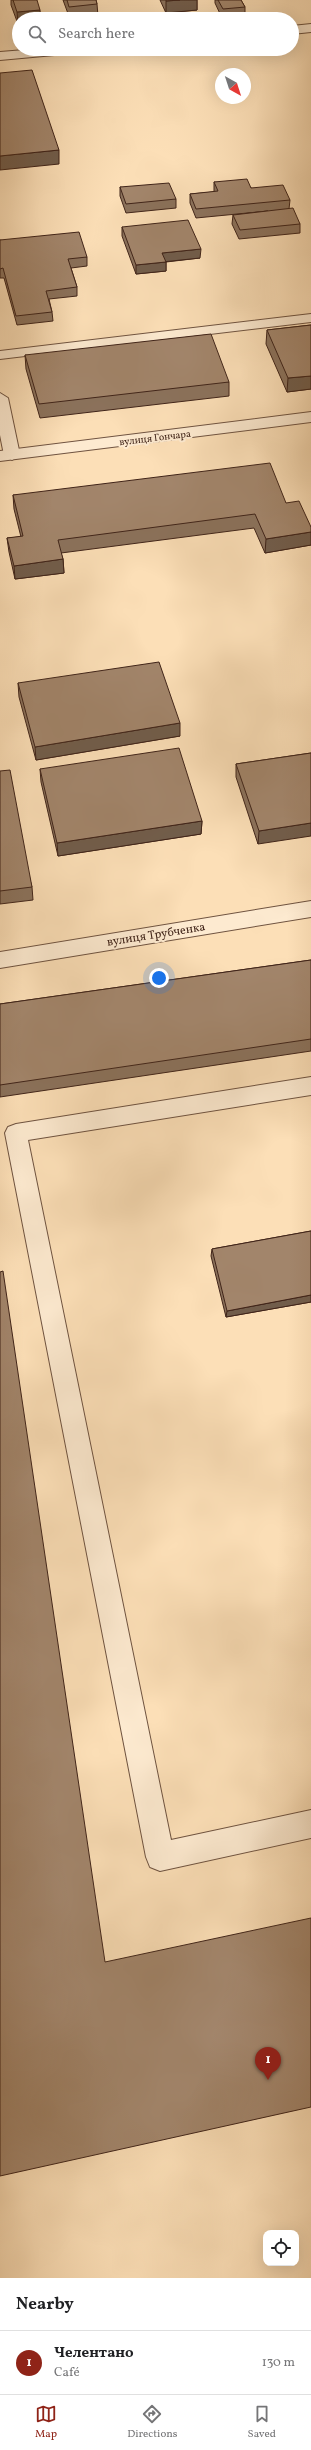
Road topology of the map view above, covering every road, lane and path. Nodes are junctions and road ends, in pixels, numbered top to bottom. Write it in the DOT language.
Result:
graph roads {
  1 [pos="311,28"];
  2 [pos="299,29"];
  3 [pos="12,55"];
  4 [pos="0,56"];
  5 [pos="311,318"];
  6 [pos="0,355"];
  7 [pos="0,398"];
  8 [pos="311,417"];
  9 [pos="6,456"];
  10 [pos="311,909"];
  11 [pos="0,960"];
  12 [pos="311,1086"];
  13 [pos="311,1824"];
  1 -- 2 [label="street"];
  3 -- 4 [label="street"];
  5 -- 6 [label="street"];
  7 -- 9 [label="street"];
  8 -- 9 [label="street, вулиця Гончара"];
  10 -- 11 [label="street, вулиця Трубченка"];
  12 -- 13 [label="street"];
}
